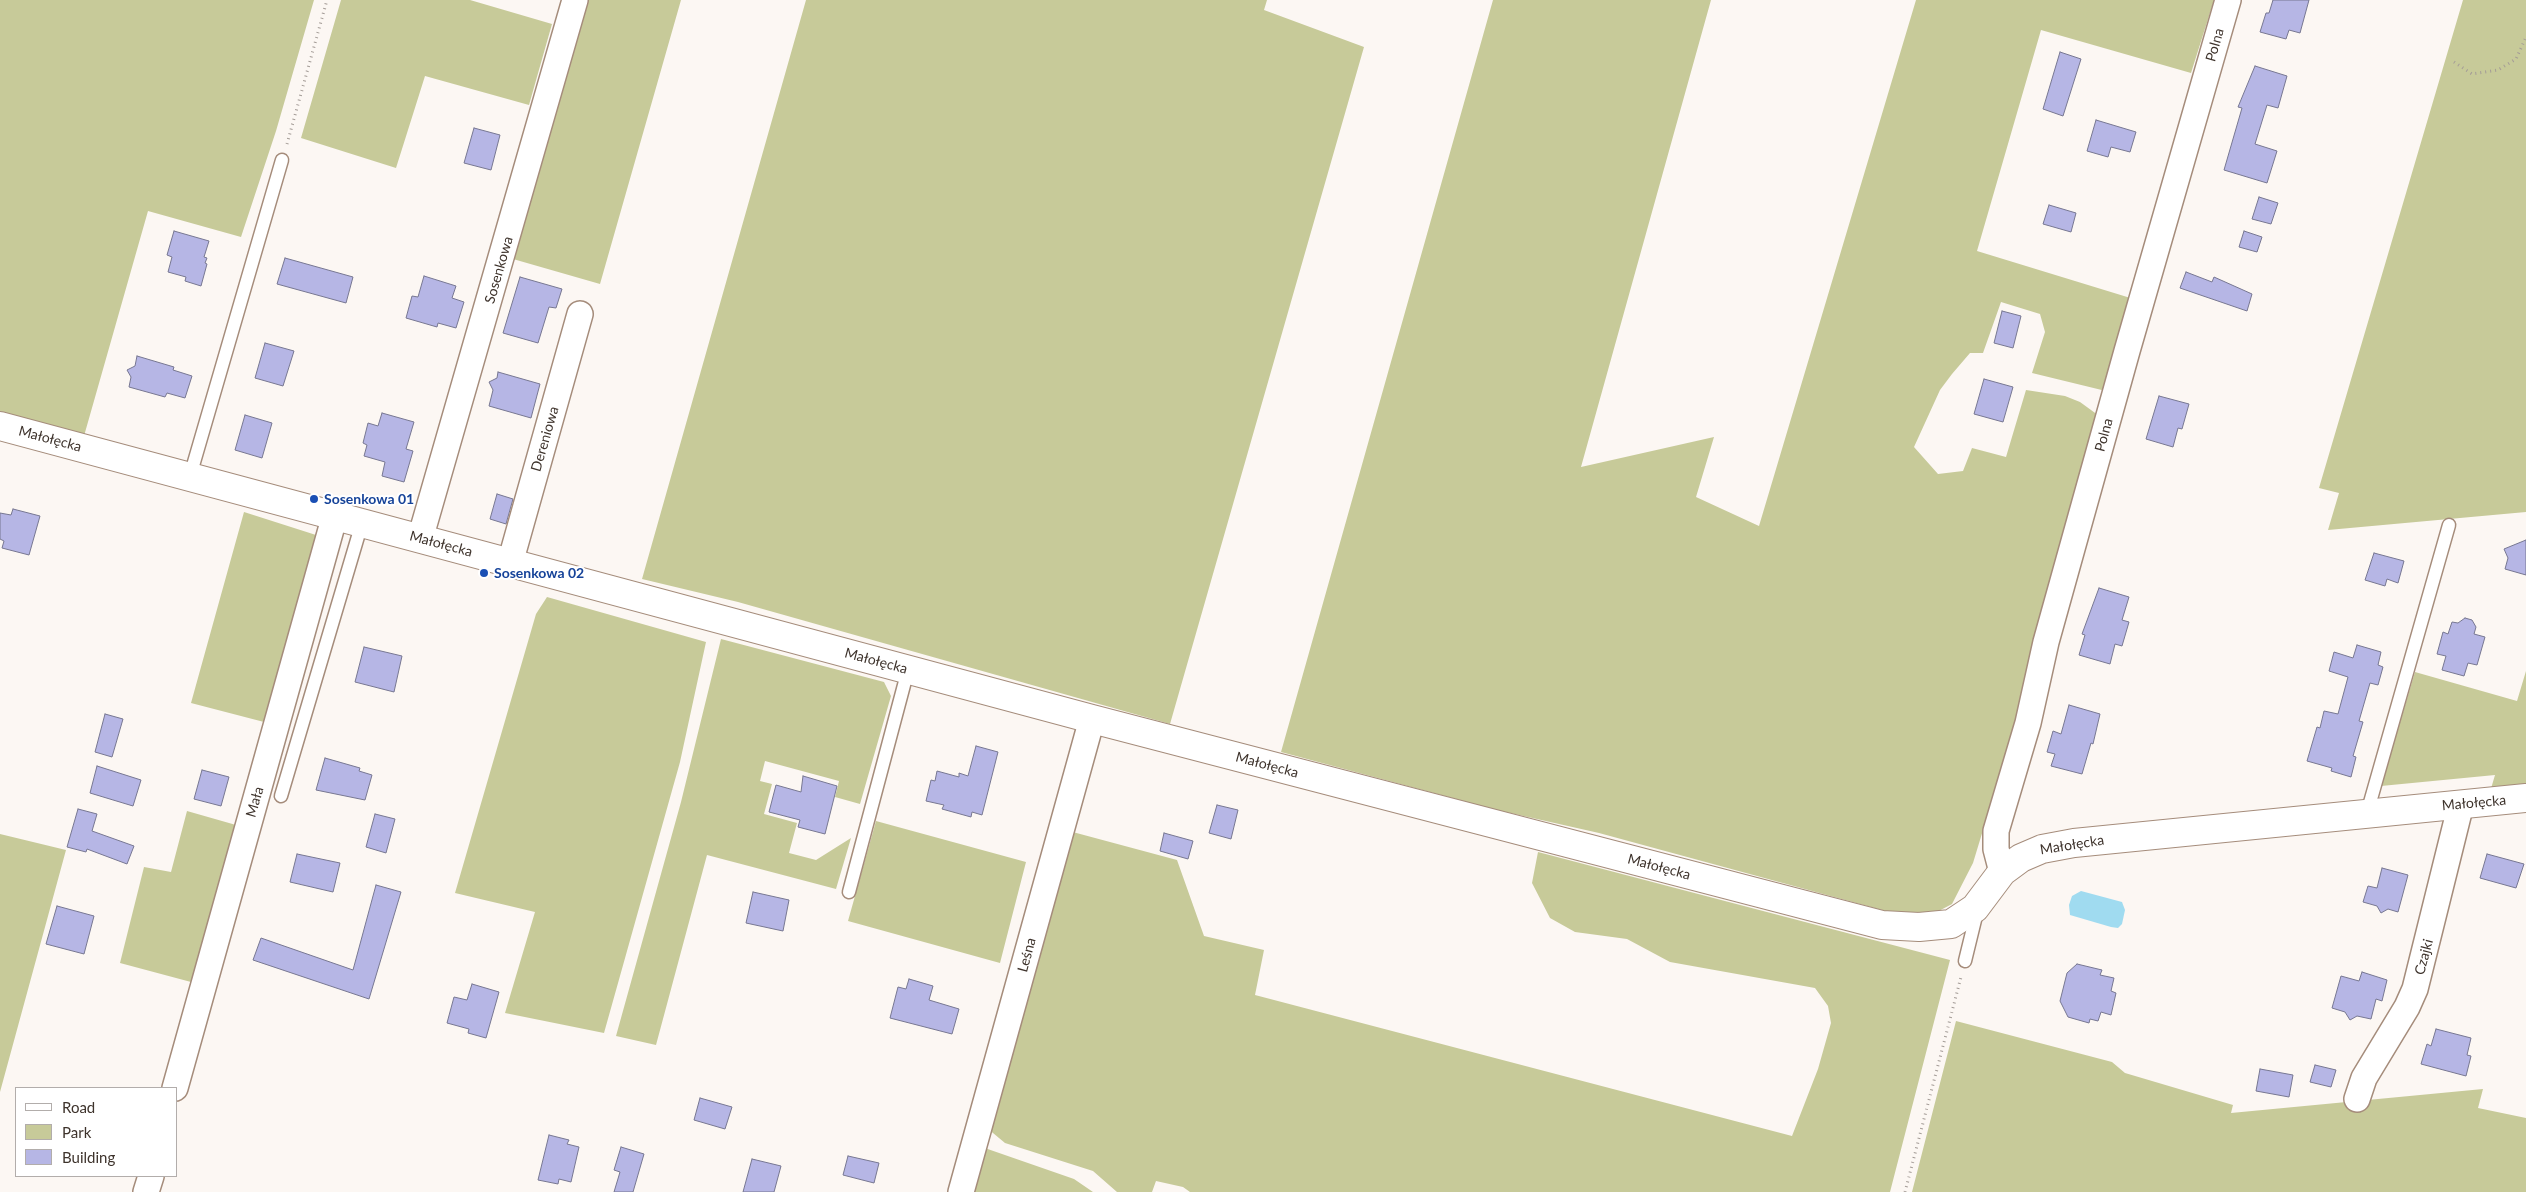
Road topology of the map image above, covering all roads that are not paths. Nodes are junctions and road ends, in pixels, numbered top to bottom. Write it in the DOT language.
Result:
graph roads {
  1 [pos="575,0"];
  2 [pos="2228,0"];
  3 [pos="282,160"];
  4 [pos="580,314"];
  5 [pos="0,426"];
  6 [pos="190,476"];
  7 [pos="335,515"];
  8 [pos="362,523"];
  9 [pos="2450,525"];
  10 [pos="420,539"];
  11 [pos="510,563"];
  12 [pos="908,670"];
  13 [pos="1092,719"];
  14 [pos="281,796"];
  15 [pos="2526,798"];
  16 [pos="2461,804"];
  17 [pos="2367,813"];
  18 [pos="2002,872"];
  19 [pos="849,892"];
  20 [pos="1975,908"];
  21 [pos="1965,961"];
  22 [pos="175,1087"];
  23 [pos="2357,1098"];
  24 [pos="151,1177"];
  25 [pos="146,1192"];
  26 [pos="961,1192"];
  1 -- 10 [label="street, Sosenkowa"];
  2 -- 18 [label="street, Polna"];
  3 -- 6 [label="lane"];
  4 -- 11 [label="street, Dereniowa"];
  5 -- 6 [label="street, Małołęcka"];
  6 -- 7 [label="street, Małołęcka"];
  7 -- 8 [label="street, Małołęcka"];
  7 -- 22 [label="street, Mała"];
  8 -- 10 [label="street, Małołęcka"];
  8 -- 14 [label="lane"];
  9 -- 17 [label="lane"];
  10 -- 11 [label="street, Małołęcka"];
  11 -- 12 [label="street, Małołęcka"];
  12 -- 13 [label="street, Małołęcka"];
  12 -- 19 [label="lane"];
  13 -- 20 [label="street, Małołęcka"];
  13 -- 26 [label="street, Leśna"];
  15 -- 16 [label="street, Małołęcka"];
  16 -- 17 [label="street, Małołęcka"];
  16 -- 23 [label="street, Czajki"];
  17 -- 18 [label="street, Małołęcka"];
  18 -- 20 [label="street, Małołęcka"];
  20 -- 21 [label="lane"];
  24 -- 25 [label="street"];
}
